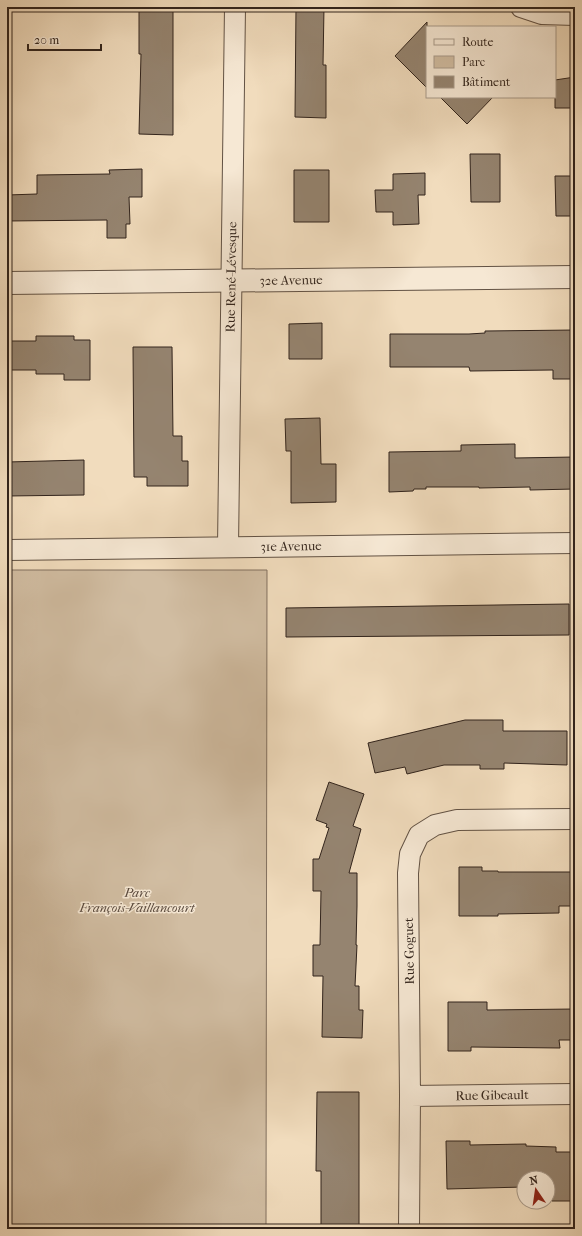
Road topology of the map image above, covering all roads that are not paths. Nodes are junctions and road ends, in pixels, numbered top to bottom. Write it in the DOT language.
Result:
graph roads {
  1 [pos="235,7"];
  2 [pos="521,7"];
  3 [pos="575,15"];
  4 [pos="575,277"];
  5 [pos="231,281"];
  6 [pos="7,283"];
  7 [pos="575,543"];
  8 [pos="228,547"];
  9 [pos="7,550"];
  10 [pos="575,819"];
  11 [pos="575,1094"];
  12 [pos="410,1096"];
  13 [pos="409,1229"];
  1 -- 5 [label="street, Rue René-Lévesque"];
  2 -- 3 [label="street"];
  4 -- 5 [label="street, 32e Avenue"];
  5 -- 6 [label="street, 32e Avenue"];
  5 -- 8 [label="street, Rue René-Lévesque"];
  7 -- 8 [label="street, 31e Avenue"];
  8 -- 9 [label="street, 31e Avenue"];
  10 -- 12 [label="street, Rue Goguet"];
  11 -- 12 [label="street, Rue Gibeault"];
  12 -- 13 [label="street, Rue Goguet"];
}
